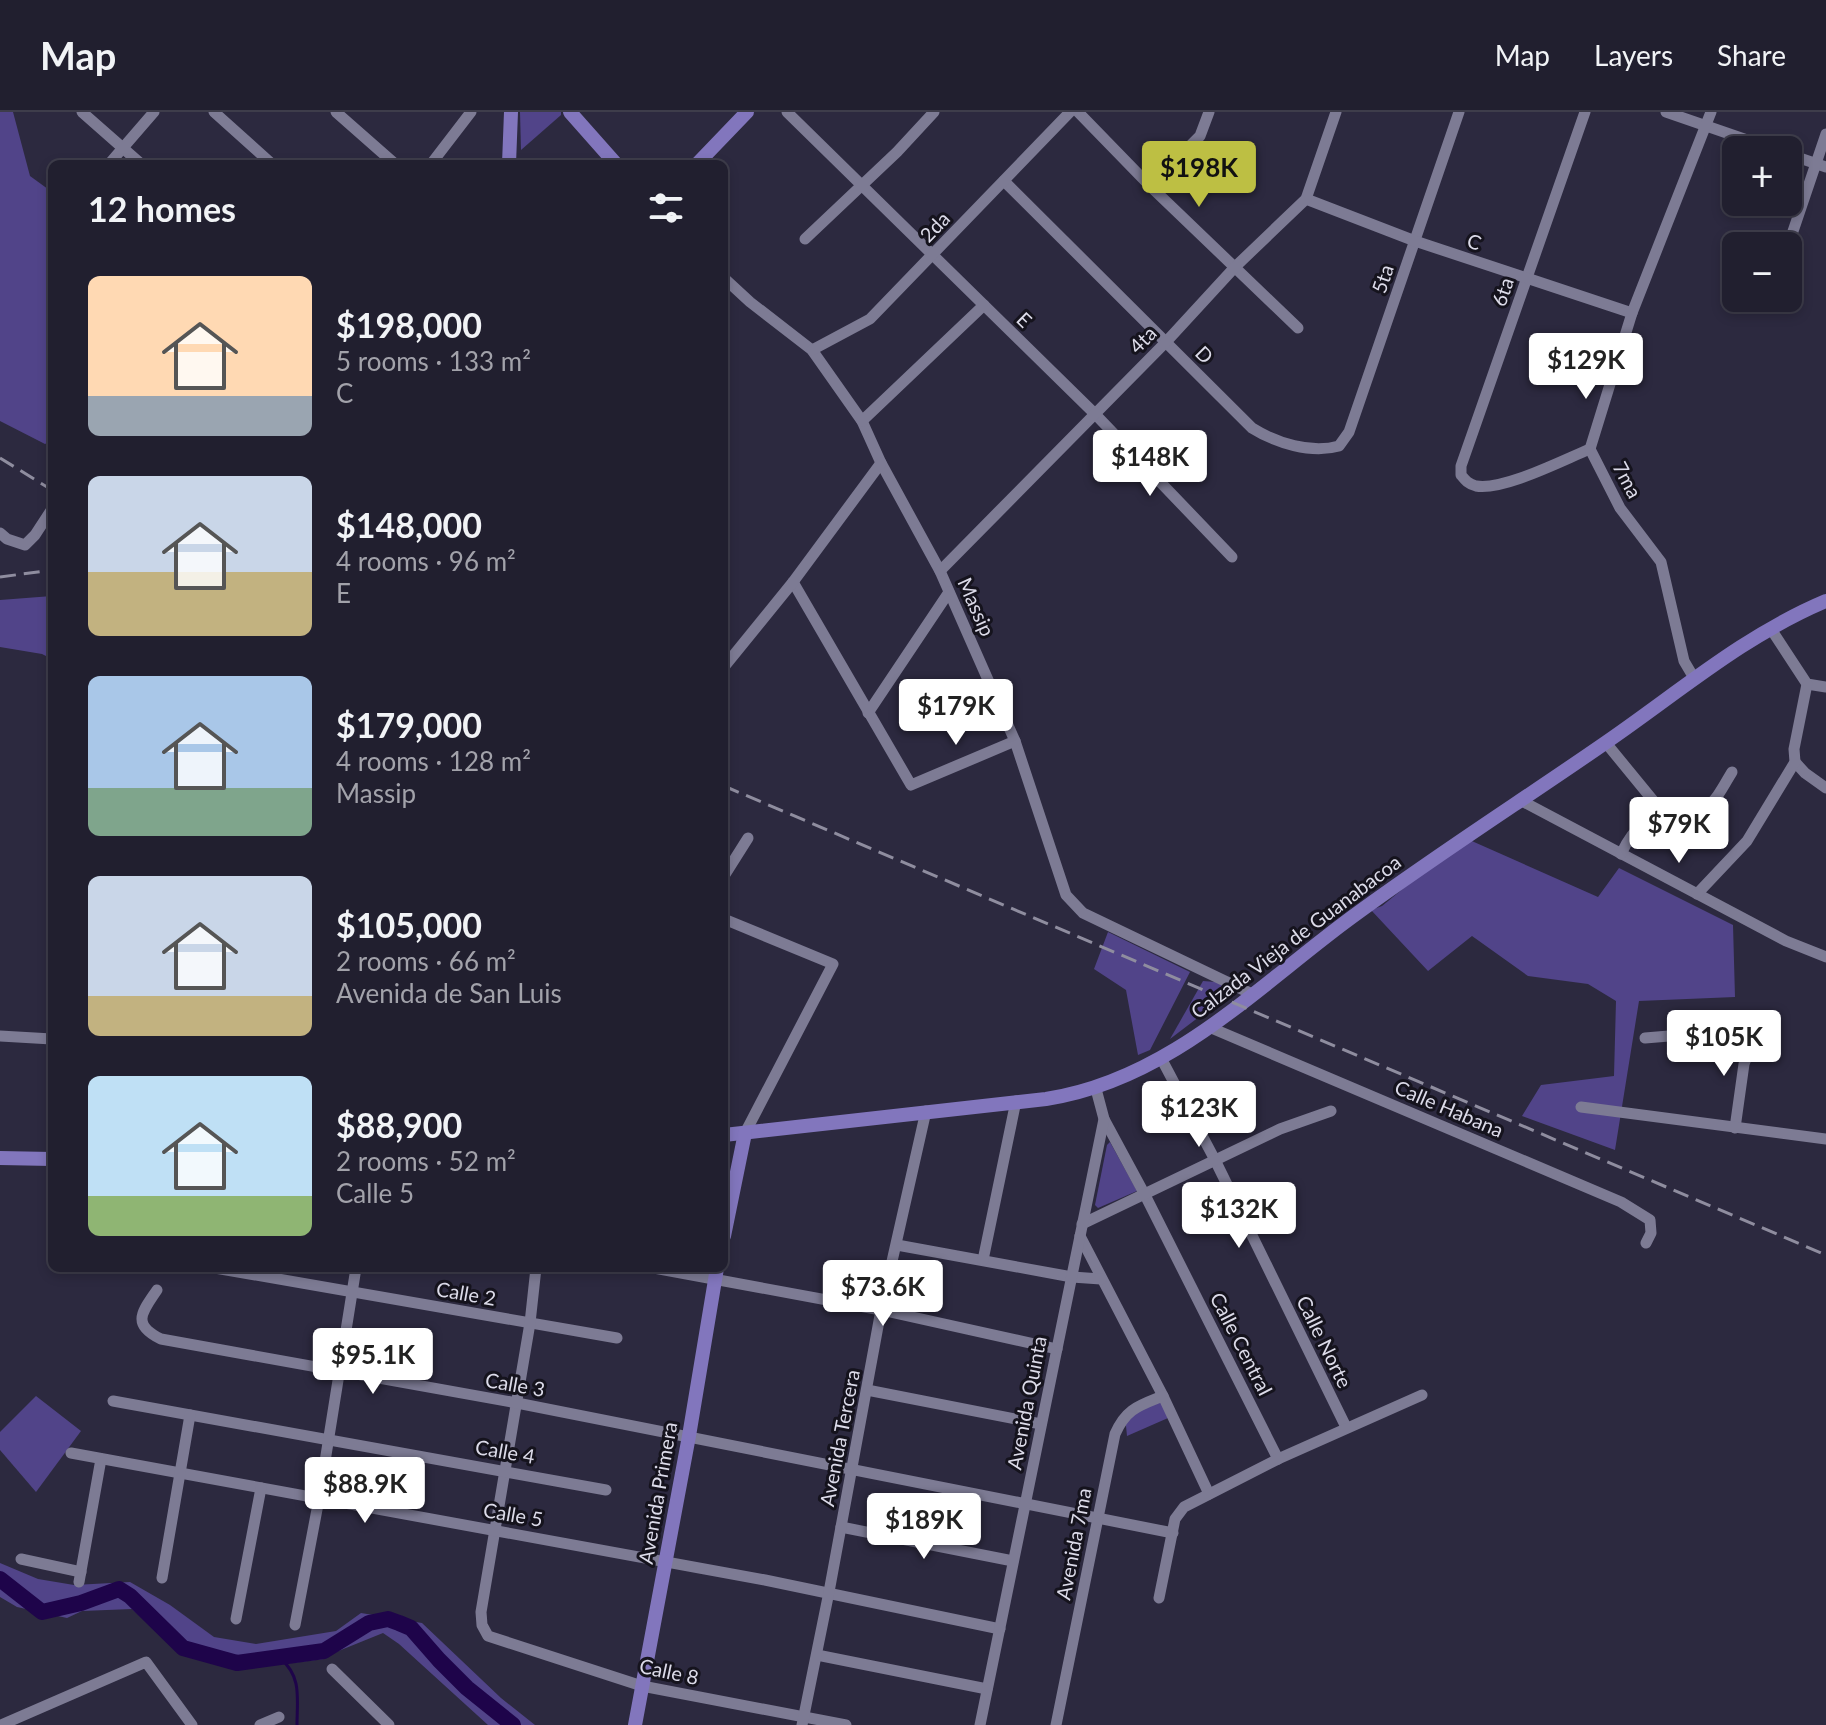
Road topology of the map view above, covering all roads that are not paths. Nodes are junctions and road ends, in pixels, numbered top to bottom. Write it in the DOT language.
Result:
graph roads {
  1 [pos="82,112"];
  2 [pos="154,112"];
  3 [pos="214,112"];
  4 [pos="336,112"];
  5 [pos="471,112"];
  6 [pos="511,112"];
  7 [pos="570,112"];
  8 [pos="747,112"];
  9 [pos="787,112"];
  10 [pos="934,112"];
  11 [pos="1070,112"];
  12 [pos="1078,112"];
  13 [pos="1209,112"];
  14 [pos="1336,112"];
  15 [pos="1459,112"];
  16 [pos="1585,112"];
  17 [pos="1666,112"];
  18 [pos="1711,112"];
  19 [pos="1706,126"];
  20 [pos="1826,134"];
  21 [pos="1735,136"];
  22 [pos="123,148"];
  23 [pos="112,160"];
  24 [pos="136,160"];
  25 [pos="268,160"];
  26 [pos="390,160"];
  27 [pos="434,160"];
  28 [pos="509,160"];
  29 [pos="612,160"];
  30 [pos="701,160"];
  31 [pos="1820,165"];
  32 [pos="1004,181"];
  33 [pos="861,185"];
  34 [pos="1150,186"];
  35 [pos="1306,199"];
  36 [pos="1794,232"];
  37 [pos="805,239"];
  38 [pos="1415,241"];
  39 [pos="933,255"];
  40 [pos="1235,267"];
  41 [pos="1527,279"];
  42 [pos="728,282"];
  43 [pos="984,305"];
  44 [pos="1632,313"];
  45 [pos="1298,328"];
  46 [pos="1166,342"];
  47 [pos="812,350"];
  48 [pos="1095,414"];
  49 [pos="862,421"];
  50 [pos="1330,448"];
  51 [pos="1590,449"];
  52 [pos="881,463"];
  53 [pos="48,515"];
  54 [pos="0,533"];
  55 [pos="1232,557"];
  56 [pos="940,571"];
  57 [pos="793,582"];
  58 [pos="949,592"];
  59 [pos="1826,601"];
  60 [pos="1771,629"];
  61 [pos="728,662"];
  62 [pos="1694,678"];
  63 [pos="1807,684"];
  64 [pos="1826,687"];
  65 [pos="868,713"];
  66 [pos="1015,741"];
  67 [pos="1606,743"];
  68 [pos="1795,762"];
  69 [pos="1732,772"];
  70 [pos="1826,788"];
  71 [pos="1520,800"];
  72 [pos="1665,815"];
  73 [pos="748,838"];
  74 [pos="1621,854"];
  75 [pos="728,870"];
  76 [pos="1697,894"];
  77 [pos="728,921"];
  78 [pos="1826,957"];
  79 [pos="1252,994"];
  80 [pos="1209,1027"];
  81 [pos="0,1036"];
  82 [pos="1645,1038"];
  83 [pos="48,1039"];
  84 [pos="1161,1058"];
  85 [pos="1096,1089"];
  86 [pos="1016,1101"];
  87 [pos="1581,1107"];
  88 [pos="926,1111"];
  89 [pos="1331,1111"];
  90 [pos="1104,1119"];
  91 [pos="1735,1128"];
  92 [pos="745,1133"];
  93 [pos="728,1135"];
  94 [pos="1826,1139"];
  95 [pos="0,1158"];
  96 [pos="48,1159"];
  97 [pos="1215,1160"];
  98 [pos="1145,1195"];
  99 [pos="728,1216"];
  100 [pos="1081,1230"];
  101 [pos="1646,1243"];
  102 [pos="897,1245"];
  103 [pos="983,1260"];
  104 [pos="237,1272"];
  105 [pos="356,1272"];
  106 [pos="536,1272"];
  107 [pos="716,1273"];
  108 [pos="1072,1277"];
  109 [pos="1101,1279"];
  110 [pos="157,1290"];
  111 [pos="353,1293"];
  112 [pos="881,1310"];
  113 [pos="530,1323"];
  114 [pos="617,1338"];
  115 [pos="1057,1349"];
  116 [pos="340,1373"];
  117 [pos="867,1390"];
  118 [pos="1422,1395"];
  119 [pos="1163,1396"];
  120 [pos="113,1401"];
  121 [pos="517,1403"];
  122 [pos="190,1415"];
  123 [pos="1041,1424"];
  124 [pos="1346,1427"];
  125 [pos="689,1436"];
  126 [pos="329,1440"];
  127 [pos="71,1453"];
  128 [pos="101,1459"];
  129 [pos="1278,1459"];
  130 [pos="852,1469"];
  131 [pos="506,1471"];
  132 [pos="181,1474"];
  133 [pos="261,1488"];
  134 [pos="606,1490"];
  135 [pos="1209,1494"];
  136 [pos="319,1499"];
  137 [pos="1026,1503"];
  138 [pos="1097,1518"];
  139 [pos="841,1527"];
  140 [pos="495,1530"];
  141 [pos="1173,1533"];
  142 [pos="21,1559"];
  143 [pos="1013,1561"];
  144 [pos="666,1562"];
  145 [pos="162,1578"];
  146 [pos="829,1592"];
  147 [pos="1159,1598"];
  148 [pos="236,1619"];
  149 [pos="295,1625"];
  150 [pos="1000,1629"];
  151 [pos="817,1655"];
  152 [pos="332,1669"];
  153 [pos="642,1686"];
  154 [pos="987,1689"];
  155 [pos="279,1717"];
  156 [pos="802,1721"];
  157 [pos="1,1725"];
  158 [pos="192,1725"];
  159 [pos="260,1725"];
  160 [pos="389,1725"];
  161 [pos="635,1725"];
  162 [pos="846,1725"];
  163 [pos="980,1725"];
  164 [pos="1056,1725"];
  1 -- 22 [label="street"];
  2 -- 22 [label="street"];
  3 -- 25 [label="street"];
  4 -- 26 [label="street"];
  5 -- 27 [label="street"];
  6 -- 28 [label="main road"];
  7 -- 29 [label="main road"];
  8 -- 30 [label="main road"];
  9 -- 33 [label="street, E"];
  10 -- 33 [label="street"];
  11 -- 32 [label="street, 2da"];
  12 -- 34 [label="street"];
  13 -- 34 [label="street"];
  14 -- 35 [label="street, 4ta"];
  15 -- 38 [label="street, 5ta"];
  16 -- 41 [label="street, 6ta"];
  17 -- 19 [label="street"];
  18 -- 19 [label="street, 7ma"];
  19 -- 21 [label="street"];
  19 -- 44 [label="street, 7ma"];
  20 -- 31 [label="street"];
  22 -- 23 [label="street"];
  22 -- 24 [label="street"];
  31 -- 36 [label="street"];
  32 -- 39 [label="street, 2da"];
  32 -- 46 [label="street, D"];
  33 -- 37 [label="street"];
  33 -- 39 [label="street, E"];
  34 -- 40 [label="street"];
  35 -- 38 [label="street, C"];
  35 -- 40 [label="street, 4ta"];
  38 -- 41 [label="street, C"];
  38 -- 50 [label="street, 5ta"];
  39 -- 43 [label="street, E"];
  39 -- 47 [label="street, 2da"];
  40 -- 45 [label="street"];
  40 -- 46 [label="street, 4ta"];
  41 -- 44 [label="street, C"];
  41 -- 51 [label="street, 6ta"];
  42 -- 47 [label="street, Massip"];
  43 -- 48 [label="street, E"];
  43 -- 49 [label="street"];
  44 -- 51 [label="street, 7ma"];
  46 -- 48 [label="street, 4ta"];
  46 -- 50 [label="street, D"];
  47 -- 49 [label="street, Massip"];
  48 -- 55 [label="street, E"];
  48 -- 56 [label="street, 4ta"];
  49 -- 52 [label="street, Massip"];
  51 -- 62 [label="street, 7ma"];
  52 -- 56 [label="street, Massip"];
  52 -- 57 [label="street"];
  53 -- 54 [label="street"];
  56 -- 58 [label="street, Massip"];
  57 -- 61 [label="street"];
  57 -- 65 [label="street"];
  58 -- 65 [label="street"];
  58 -- 66 [label="street, Massip"];
  59 -- 60 [label="main road, Calzada Vieja de Guanabacoa"];
  60 -- 62 [label="main road, Calzada Vieja de Guanabacoa"];
  60 -- 63 [label="street"];
  62 -- 67 [label="main road, Calzada Vieja de Guanabacoa"];
  63 -- 64 [label="street"];
  63 -- 68 [label="street"];
  65 -- 66 [label="street"];
  66 -- 79 [label="street, Massip"];
  67 -- 71 [label="main road, Calzada Vieja de Guanabacoa"];
  67 -- 72 [label="street"];
  68 -- 70 [label="street"];
  68 -- 76 [label="street"];
  69 -- 72 [label="street"];
  71 -- 74 [label="street"];
  71 -- 79 [label="main road, Calzada Vieja de Guanabacoa"];
  72 -- 74 [label="street"];
  73 -- 75 [label="street"];
  74 -- 76 [label="street"];
  76 -- 78 [label="street"];
  77 -- 92 [label="street"];
  79 -- 80 [label="main road, Calzada Vieja de Guanabacoa"];
  80 -- 84 [label="main road, Calzada Vieja de Guanabacoa"];
  80 -- 101 [label="street, Calle Habana"];
  81 -- 83 [label="street"];
  82 -- 91 [label="street"];
  84 -- 85 [label="main road, Calzada Vieja de Guanabacoa"];
  84 -- 97 [label="street, Calle Norte"];
  85 -- 86 [label="main road, Calzada Vieja de Guanabacoa"];
  85 -- 90 [label="street, Avenida Quinta"];
  86 -- 88 [label="main road, Calzada Vieja de Guanabacoa"];
  86 -- 103 [label="street"];
  87 -- 91 [label="street"];
  88 -- 92 [label="main road, Calzada Vieja de Guanabacoa"];
  88 -- 102 [label="street, Avenida Tercera"];
  89 -- 97 [label="street"];
  90 -- 98 [label="street, Calle Central"];
  90 -- 100 [label="street, Avenida Quinta"];
  91 -- 94 [label="street"];
  92 -- 93 [label="main road, Calzada Vieja de Guanabacoa"];
  92 -- 99 [label="main road"];
  95 -- 96 [label="main road"];
  97 -- 98 [label="street"];
  97 -- 124 [label="street, Calle Norte"];
  98 -- 100 [label="street"];
  98 -- 129 [label="street, Calle Central"];
  100 -- 108 [label="street, Avenida Quinta"];
  100 -- 109 [label="street"];
  102 -- 103 [label="street"];
  102 -- 112 [label="street, Avenida Tercera"];
  103 -- 108 [label="street"];
  104 -- 111 [label="street, Calle 2"];
  105 -- 111 [label="street"];
  106 -- 113 [label="street"];
  107 -- 112 [label="street"];
  107 -- 125 [label="main road, Avenida Primera"];
  108 -- 109 [label="street"];
  108 -- 115 [label="street, Avenida Quinta"];
  109 -- 119 [label="street"];
  110 -- 116 [label="street, Calle 3"];
  111 -- 113 [label="street, Calle 2"];
  111 -- 116 [label="street"];
  112 -- 115 [label="street"];
  112 -- 117 [label="street, Avenida Tercera"];
  113 -- 114 [label="street, Calle 2"];
  113 -- 121 [label="street"];
  115 -- 123 [label="street, Avenida Quinta"];
  116 -- 121 [label="street, Calle 3"];
  116 -- 126 [label="street"];
  117 -- 123 [label="street"];
  117 -- 130 [label="street, Avenida Tercera"];
  118 -- 124 [label="street"];
  119 -- 135 [label="street"];
  119 -- 138 [label="street, Avenida 7ma"];
  120 -- 122 [label="street, Calle 4"];
  121 -- 125 [label="street, Calle 3"];
  121 -- 131 [label="street"];
  122 -- 126 [label="street, Calle 4"];
  122 -- 132 [label="street"];
  123 -- 137 [label="street, Avenida Quinta"];
  124 -- 129 [label="street"];
  125 -- 130 [label="street"];
  125 -- 144 [label="main road, Avenida Primera"];
  126 -- 131 [label="street, Calle 4"];
  126 -- 136 [label="street"];
  127 -- 128 [label="street, Calle 5"];
  128 -- 132 [label="street, Calle 5"];
  128 -- 142 [label="street"];
  129 -- 135 [label="street"];
  130 -- 137 [label="street"];
  130 -- 139 [label="street, Avenida Tercera"];
  131 -- 134 [label="street, Calle 4"];
  131 -- 140 [label="street"];
  132 -- 133 [label="street, Calle 5"];
  132 -- 145 [label="street"];
  133 -- 136 [label="street, Calle 5"];
  133 -- 148 [label="street"];
  135 -- 141 [label="street"];
  136 -- 140 [label="street, Calle 5"];
  136 -- 149 [label="street"];
  137 -- 138 [label="street"];
  137 -- 143 [label="street, Avenida Quinta"];
  138 -- 141 [label="street"];
  138 -- 164 [label="street, Avenida 7ma"];
  139 -- 143 [label="street"];
  139 -- 146 [label="street, Avenida Tercera"];
  140 -- 144 [label="street, Calle 5"];
  140 -- 153 [label="street, Calle 8"];
  141 -- 147 [label="street"];
  143 -- 150 [label="street, Avenida Quinta"];
  144 -- 146 [label="street, Calle 5"];
  144 -- 153 [label="main road, Avenida Primera"];
  146 -- 150 [label="street, Calle 5"];
  146 -- 151 [label="street, Avenida Tercera"];
  150 -- 154 [label="street, Avenida Quinta"];
  151 -- 154 [label="street"];
  151 -- 156 [label="street, Avenida Tercera"];
  152 -- 160 [label="street"];
  153 -- 156 [label="street, Calle 8"];
  153 -- 161 [label="main road, Avenida Primera"];
  154 -- 163 [label="street, Avenida Quinta"];
  155 -- 159 [label="street"];
  156 -- 162 [label="street, Calle 8"];
  157 -- 158 [label="street"];
}
